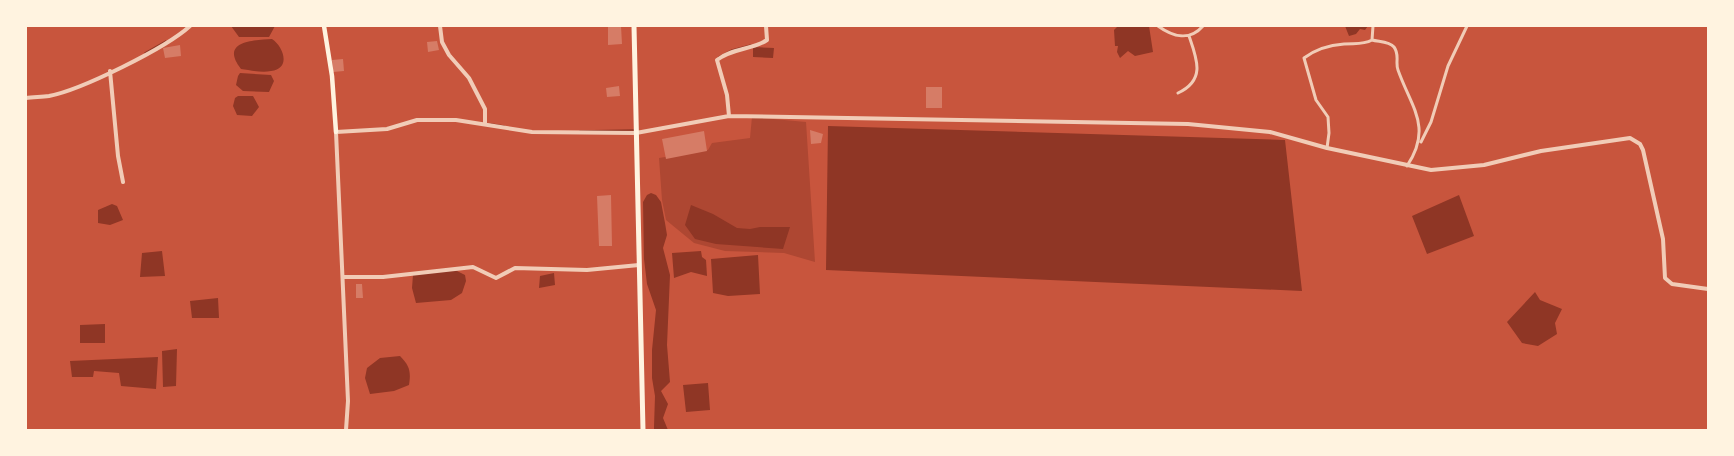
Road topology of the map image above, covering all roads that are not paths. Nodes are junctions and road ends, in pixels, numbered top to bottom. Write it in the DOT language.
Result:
graph roads {
  1 [pos="190,26"];
  2 [pos="324,26"];
  3 [pos="440,26"];
  4 [pos="634,26"];
  5 [pos="766,26"];
  6 [pos="1158,26"];
  7 [pos="1203,26"];
  8 [pos="1373,26"];
  9 [pos="1467,26"];
  10 [pos="1189,36"];
  11 [pos="1372,40"];
  12 [pos="110,71"];
  13 [pos="1178,93"];
  14 [pos="26,98"];
  15 [pos="729,116"];
  16 [pos="485,123"];
  17 [pos="336,132"];
  18 [pos="636,133"];
  19 [pos="1418,146"];
  20 [pos="1327,147"];
  21 [pos="1407,166"];
  22 [pos="123,182"];
  23 [pos="640,264"];
  24 [pos="344,277"];
  25 [pos="1708,290"];
  26 [pos="346,430"];
  27 [pos="643,430"];
  1 -- 12 [label="street"];
  2 -- 17 [label="main road"];
  3 -- 16 [label="street"];
  4 -- 18 [label="highway"];
  5 -- 15 [label="street"];
  6 -- 10 [label="street"];
  7 -- 10 [label="street"];
  8 -- 11 [label="street"];
  9 -- 19 [label="street"];
  10 -- 13 [label="street"];
  11 -- 19 [label="street"];
  11 -- 20 [label="street"];
  12 -- 14 [label="street"];
  12 -- 22 [label="street"];
  15 -- 18 [label="street"];
  15 -- 20 [label="street"];
  16 -- 17 [label="street"];
  16 -- 18 [label="street"];
  17 -- 26 [label="street"];
  18 -- 23 [label="highway"];
  19 -- 21 [label="street"];
  20 -- 21 [label="street"];
  21 -- 25 [label="street"];
  23 -- 24 [label="street"];
  23 -- 27 [label="highway"];
}
